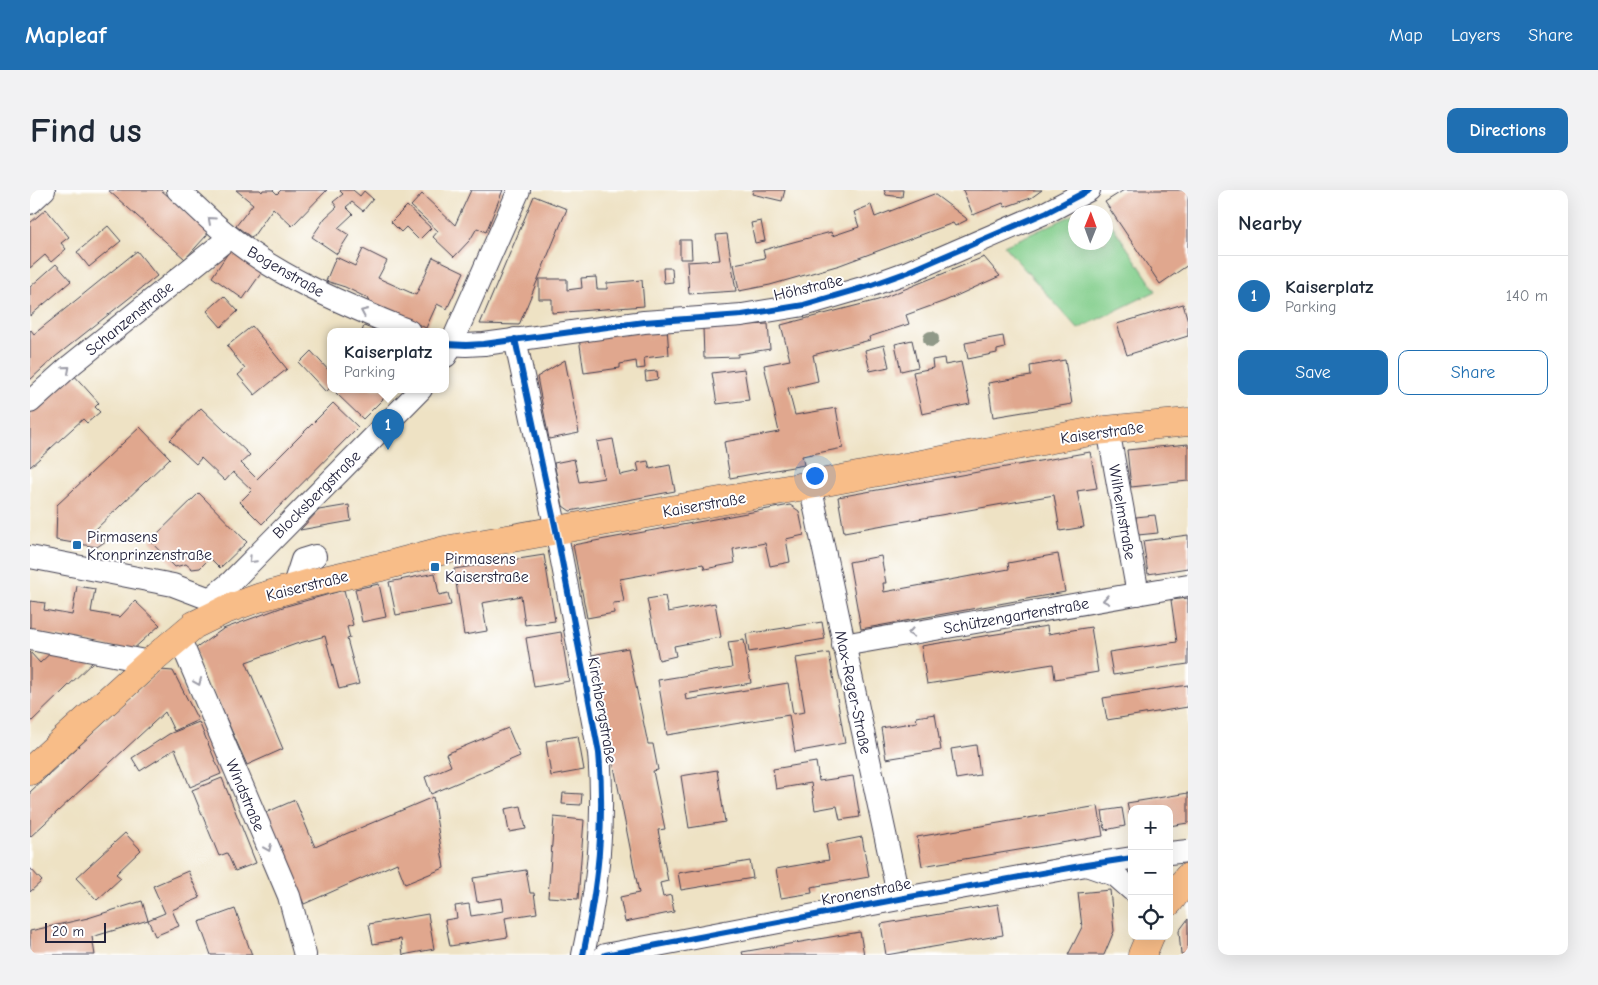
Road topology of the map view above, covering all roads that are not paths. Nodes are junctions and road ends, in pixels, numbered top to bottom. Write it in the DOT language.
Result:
graph roads {
  1 [pos="44,190"];
  2 [pos="178,190"];
  3 [pos="519,190"];
  4 [pos="1089,190"];
  5 [pos="30,202"];
  6 [pos="230,237"];
  7 [pos="402,328"];
  8 [pos="515,339"];
  9 [pos="449,344"];
  10 [pos="449,348"];
  11 [pos="417,393"];
  12 [pos="30,402"];
  13 [pos="1188,422"];
  14 [pos="1108,429"];
  15 [pos="810,485"];
  16 [pos="556,530"];
  17 [pos="315,556"];
  18 [pos="30,557"];
  19 [pos="1188,586"];
  20 [pos="293,588"];
  21 [pos="1138,594"];
  22 [pos="218,605"];
  23 [pos="179,637"];
  24 [pos="30,639"];
  25 [pos="843,645"];
  26 [pos="150,662"];
  27 [pos="30,772"];
  28 [pos="1188,850"];
  29 [pos="1173,852"];
  30 [pos="1126,862"];
  31 [pos="1086,865"];
  32 [pos="1188,877"];
  33 [pos="1128,886"];
  34 [pos="1173,897"];
  35 [pos="898,899"];
  36 [pos="305,955"];
  37 [pos="583,955"];
  38 [pos="605,955"];
  1 -- 5 [label="street"];
  6 -- 2 [label="street, Bogenstraße, one-way"];
  3 -- 9 [label="street"];
  4 -- 8 [label="street, Höhstraße"];
  7 -- 6 [label="street, Bogenstraße, one-way"];
  12 -- 6 [label="street, Schanzenstraße, one-way"];
  8 -- 10 [label="street, Höhstraße"];
  8 -- 16 [label="street, Kirchbergstraße"];
  11 -- 22 [label="street, Blocksbergstraße, one-way"];
  13 -- 14 [label="main road, Kaiserstraße"];
  14 -- 15 [label="main road, Kaiserstraße"];
  14 -- 21 [label="street, Wilhelmstraße"];
  15 -- 16 [label="main road, Kaiserstraße"];
  15 -- 25 [label="street, Max-Reger-Straße"];
  16 -- 20 [label="main road, Kaiserstraße"];
  16 -- 37 [label="street, Kirchbergstraße"];
  17 -- 20 [label="street"];
  18 -- 22 [label="street"];
  19 -- 21 [label="street, Schützengartenstraße"];
  20 -- 22 [label="main road, Kaiserstraße"];
  21 -- 25 [label="street, Schützengartenstraße, one-way"];
  22 -- 23 [label="main road, Blocksbergstraße"];
  23 -- 26 [label="main road, Blocksbergstraße"];
  23 -- 36 [label="street, Windstraße, one-way"];
  24 -- 26 [label="street"];
  25 -- 35 [label="street, Max-Reger-Straße"];
  26 -- 27 [label="main road, Blocksbergstraße"];
  28 -- 29 [label="street"];
  30 -- 31 [label="street, Kronenstraße"];
  31 -- 33 [label="street, Kronenstraße"];
  31 -- 35 [label="street, Kronenstraße"];
  32 -- 34 [label="main road"];
  35 -- 38 [label="street, Kronenstraße"];
}
